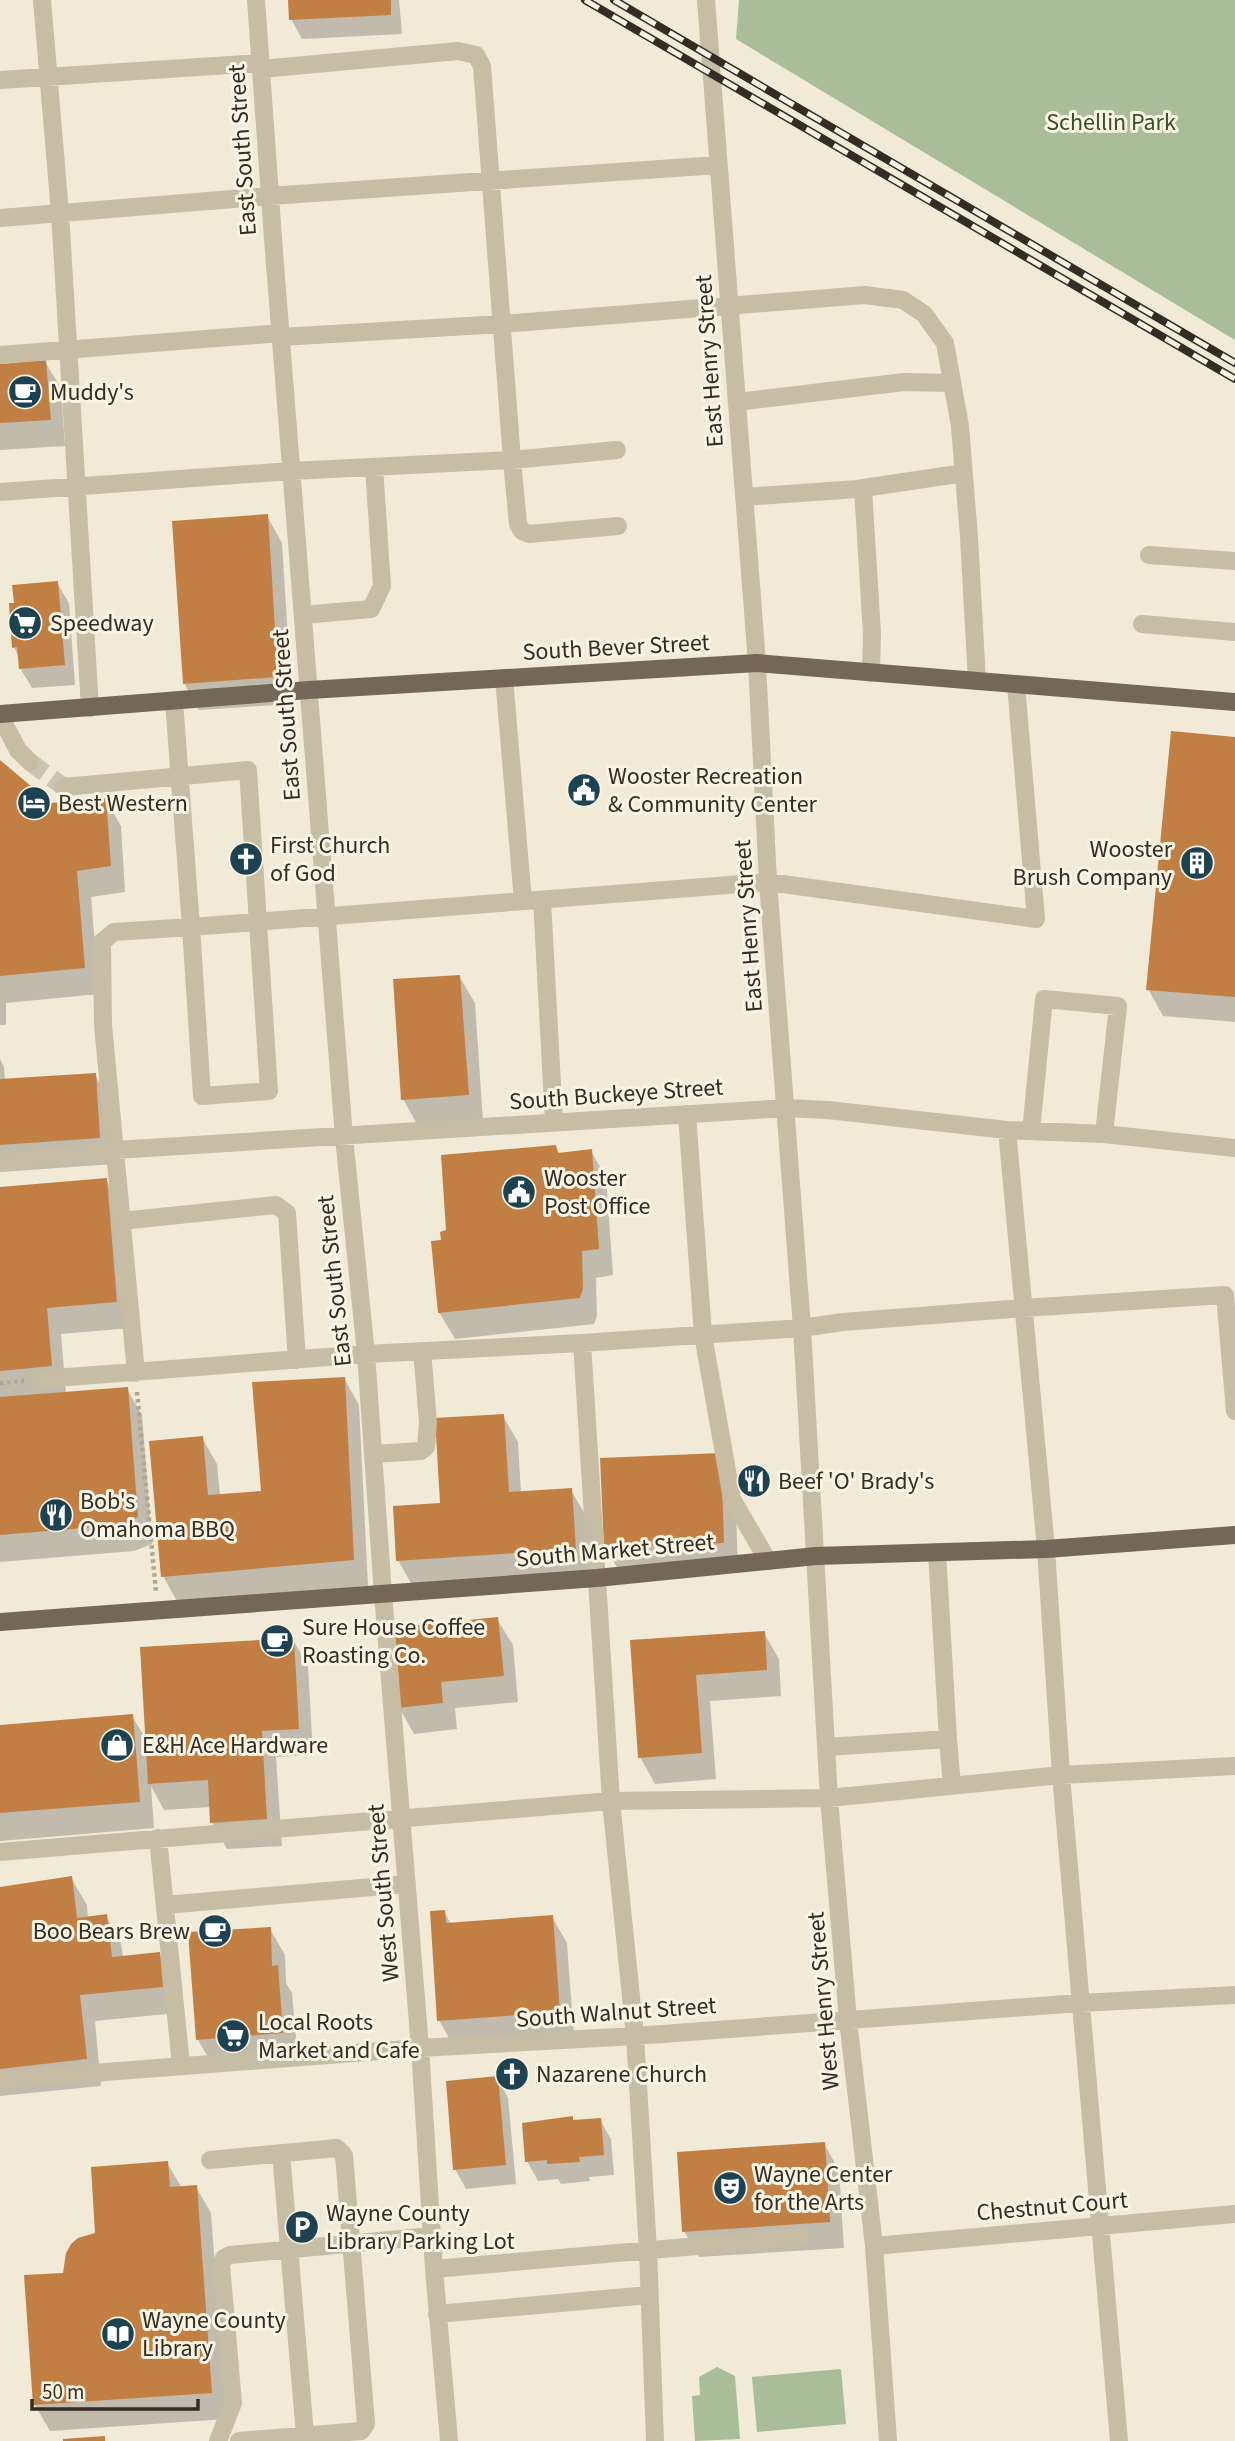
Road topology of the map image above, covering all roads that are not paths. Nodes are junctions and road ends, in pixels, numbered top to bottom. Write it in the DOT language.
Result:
graph roads {
  1 [pos="42,0"];
  2 [pos="256,0"];
  3 [pos="706,0"];
  4 [pos="261,66"];
  5 [pos="48,77"];
  6 [pos="0,80"];
  7 [pos="719,165"];
  8 [pos="491,181"];
  9 [pos="270,196"];
  10 [pos="60,213"];
  11 [pos="0,218"];
  12 [pos="730,307"];
  13 [pos="502,324"];
  14 [pos="281,335"];
  15 [pos="69,351"];
  16 [pos="0,355"];
  17 [pos="953,383"];
  18 [pos="737,402"];
  19 [pos="617,450"];
  20 [pos="512,460"];
  21 [pos="374,467"];
  22 [pos="291,471"];
  23 [pos="964,473"];
  24 [pos="78,487"];
  25 [pos="863,489"];
  26 [pos="0,492"];
  27 [pos="744,497"];
  28 [pos="618,526"];
  29 [pos="1149,555"];
  30 [pos="1235,561"];
  31 [pos="303,615"];
  32 [pos="1142,624"];
  33 [pos="1235,632"];
  34 [pos="757,663"];
  35 [pos="871,673"];
  36 [pos="504,678"];
  37 [pos="977,681"];
  38 [pos="1016,685"];
  39 [pos="309,690"];
  40 [pos="174,701"];
  41 [pos="1235,702"];
  42 [pos="90,708"];
  43 [pos="0,715"];
  44 [pos="30,762"];
  45 [pos="179,776"];
  46 [pos="65,787"];
  47 [pos="768,882"];
  48 [pos="542,900"];
  49 [pos="523,901"];
  50 [pos="327,918"];
  51 [pos="259,923"];
  52 [pos="191,927"];
  53 [pos="787,1108"];
  54 [pos="687,1114"];
  55 [pos="554,1122"];
  56 [pos="1007,1130"];
  57 [pos="1031,1131"];
  58 [pos="1104,1135"];
  59 [pos="344,1137"];
  60 [pos="1235,1147"];
  61 [pos="115,1150"];
  62 [pos="0,1163"];
  63 [pos="121,1221"];
  64 [pos="1023,1308"];
  65 [pos="802,1328"];
  66 [pos="703,1335"];
  67 [pos="582,1343"];
  68 [pos="422,1351"];
  69 [pos="366,1354"];
  70 [pos="297,1360"];
  71 [pos="136,1373"];
  72 [pos="42,1380"];
  73 [pos="1235,1410"];
  74 [pos="373,1454"];
  75 [pos="1235,1535"];
  76 [pos="1046,1549"];
  77 [pos="937,1552"];
  78 [pos="816,1556"];
  79 [pos="768,1561"];
  80 [pos="597,1578"];
  81 [pos="383,1594"];
  82 [pos="0,1622"];
  83 [pos="948,1739"];
  84 [pos="827,1747"];
  85 [pos="1235,1766"];
  86 [pos="1061,1775"];
  87 [pos="952,1786"];
  88 [pos="830,1798"];
  89 [pos="611,1801"];
  90 [pos="402,1818"];
  91 [pos="158,1838"];
  92 [pos="0,1852"];
  93 [pos="407,1884"];
  94 [pos="165,1905"];
  95 [pos="1235,1995"];
  96 [pos="1080,2003"];
  97 [pos="848,2020"];
  98 [pos="635,2036"];
  99 [pos="420,2048"];
  100 [pos="181,2065"];
  101 [pos="0,2080"];
  102 [pos="281,2153"];
  103 [pos="210,2160"];
  104 [pos="1235,2214"];
  105 [pos="1100,2226"];
  106 [pos="432,2236"];
  107 [pos="801,2237"];
  108 [pos="351,2245"];
  109 [pos="874,2246"];
  110 [pos="648,2250"];
  111 [pos="289,2251"];
  112 [pos="434,2269"];
  113 [pos="649,2295"];
  114 [pos="438,2314"];
  115 [pos="305,2435"];
  116 [pos="218,2441"];
  117 [pos="240,2441"];
  118 [pos="449,2441"];
  119 [pos="655,2441"];
  120 [pos="888,2441"];
  121 [pos="1119,2441"];
  1 -- 5 [label="street"];
  2 -- 4 [label="street, East South Street"];
  3 -- 7 [label="street, East Henry Street"];
  4 -- 5 [label="street"];
  4 -- 8 [label="street"];
  4 -- 9 [label="street, East South Street"];
  5 -- 6 [label="street"];
  5 -- 10 [label="street"];
  7 -- 8 [label="street"];
  7 -- 12 [label="street, East Henry Street"];
  8 -- 9 [label="street"];
  8 -- 13 [label="street"];
  9 -- 10 [label="street"];
  9 -- 14 [label="street, East South Street"];
  10 -- 11 [label="street"];
  10 -- 15 [label="street"];
  12 -- 13 [label="street"];
  12 -- 17 [label="street"];
  12 -- 18 [label="street, East Henry Street"];
  13 -- 14 [label="street"];
  13 -- 20 [label="street"];
  14 -- 15 [label="street"];
  14 -- 22 [label="street, East South Street"];
  15 -- 16 [label="street"];
  15 -- 24 [label="street"];
  17 -- 18 [label="street"];
  17 -- 23 [label="street"];
  18 -- 27 [label="street, East Henry Street"];
  19 -- 20 [label="street"];
  20 -- 21 [label="street"];
  20 -- 28 [label="street"];
  21 -- 22 [label="street"];
  21 -- 31 [label="street"];
  22 -- 24 [label="street"];
  22 -- 31 [label="street, East South Street"];
  23 -- 25 [label="street"];
  23 -- 37 [label="street"];
  24 -- 26 [label="street"];
  24 -- 42 [label="street"];
  25 -- 27 [label="street"];
  25 -- 35 [label="street"];
  27 -- 34 [label="street, East Henry Street"];
  29 -- 30 [label="street"];
  31 -- 39 [label="street, East South Street"];
  32 -- 33 [label="street"];
  34 -- 35 [label="main road, South Bever Street"];
  34 -- 36 [label="main road, South Bever Street"];
  34 -- 47 [label="street, East Henry Street"];
  35 -- 37 [label="main road, South Bever Street"];
  36 -- 39 [label="main road, South Bever Street"];
  36 -- 49 [label="street"];
  37 -- 38 [label="main road, South Bever Street"];
  38 -- 41 [label="main road, South Bever Street"];
  38 -- 47 [label="street"];
  39 -- 40 [label="main road, South Bever Street"];
  39 -- 50 [label="street, East South Street"];
  40 -- 42 [label="main road, South Bever Street"];
  40 -- 45 [label="street"];
  42 -- 43 [label="main road, South Bever Street"];
  43 -- 44 [label="street"];
  45 -- 46 [label="street"];
  45 -- 51 [label="street"];
  45 -- 52 [label="street"];
  47 -- 48 [label="street"];
  47 -- 53 [label="street, East Henry Street"];
  48 -- 49 [label="street"];
  48 -- 55 [label="street"];
  49 -- 50 [label="street"];
  50 -- 51 [label="street"];
  50 -- 59 [label="street, East South Street"];
  51 -- 52 [label="street"];
  51 -- 52 [label="street"];
  52 -- 61 [label="street"];
  53 -- 54 [label="street, South Buckeye Street"];
  53 -- 56 [label="street, South Buckeye Street"];
  53 -- 65 [label="street, East Henry Street"];
  54 -- 55 [label="street, South Buckeye Street"];
  54 -- 66 [label="street"];
  55 -- 59 [label="street, South Buckeye Street"];
  56 -- 57 [label="street, South Buckeye Street"];
  56 -- 64 [label="street"];
  57 -- 58 [label="street, South Buckeye Street"];
  57 -- 58 [label="street"];
  58 -- 60 [label="street, South Buckeye Street"];
  59 -- 61 [label="street, South Buckeye Street"];
  59 -- 69 [label="street, East South Street"];
  61 -- 62 [label="street, South Buckeye Street"];
  61 -- 63 [label="street"];
  63 -- 70 [label="street"];
  63 -- 71 [label="street"];
  64 -- 65 [label="street"];
  64 -- 73 [label="street"];
  64 -- 76 [label="street"];
  65 -- 66 [label="street"];
  65 -- 78 [label="street, East Henry Street"];
  66 -- 67 [label="street"];
  66 -- 79 [label="street"];
  67 -- 68 [label="street"];
  67 -- 80 [label="street"];
  68 -- 69 [label="street"];
  68 -- 74 [label="street"];
  69 -- 70 [label="street"];
  69 -- 74 [label="street, East South Street"];
  70 -- 71 [label="street"];
  71 -- 72 [label="street"];
  74 -- 81 [label="street, East South Street"];
  75 -- 76 [label="main road, South Market Street"];
  76 -- 77 [label="main road, South Market Street"];
  76 -- 86 [label="street"];
  77 -- 78 [label="main road, South Market Street"];
  77 -- 83 [label="street"];
  78 -- 79 [label="main road, South Market Street"];
  78 -- 84 [label="street, West Henry Street"];
  79 -- 80 [label="main road, South Market Street"];
  80 -- 81 [label="main road, South Market Street"];
  80 -- 89 [label="street"];
  81 -- 82 [label="main road, South Market Street"];
  81 -- 90 [label="street, West South Street"];
  83 -- 84 [label="street"];
  83 -- 87 [label="street"];
  84 -- 88 [label="street, West Henry Street"];
  85 -- 86 [label="street"];
  86 -- 87 [label="street"];
  86 -- 96 [label="street"];
  87 -- 88 [label="street"];
  88 -- 89 [label="street"];
  88 -- 97 [label="street, West Henry Street"];
  89 -- 90 [label="street"];
  89 -- 98 [label="street"];
  90 -- 91 [label="street"];
  90 -- 93 [label="street, West South Street"];
  91 -- 92 [label="street"];
  91 -- 94 [label="street"];
  93 -- 94 [label="street"];
  93 -- 99 [label="street, West South Street"];
  94 -- 100 [label="street"];
  95 -- 96 [label="street, South Walnut Street"];
  96 -- 97 [label="street, South Walnut Street"];
  96 -- 105 [label="street"];
  97 -- 98 [label="street, South Walnut Street"];
  97 -- 109 [label="street, West Henry Street"];
  98 -- 99 [label="street, South Walnut Street"];
  98 -- 110 [label="street"];
  99 -- 100 [label="street, South Walnut Street"];
  99 -- 106 [label="street, West South Street"];
  100 -- 101 [label="street, South Walnut Street"];
  102 -- 103 [label="street"];
  102 -- 108 [label="street"];
  102 -- 111 [label="street"];
  104 -- 105 [label="street, Chestnut Court"];
  105 -- 109 [label="street, Chestnut Court"];
  105 -- 121 [label="street"];
  106 -- 108 [label="street"];
  106 -- 112 [label="street, West South Street"];
  107 -- 110 [label="street"];
  108 -- 111 [label="street"];
  108 -- 115 [label="street"];
  109 -- 120 [label="street, West Henry Street"];
  110 -- 112 [label="street"];
  110 -- 113 [label="street"];
  111 -- 115 [label="street"];
  111 -- 116 [label="street"];
  112 -- 114 [label="street, West South Street"];
  113 -- 114 [label="street"];
  113 -- 119 [label="street"];
  114 -- 118 [label="street, West South Street"];
  115 -- 117 [label="street"];
}
